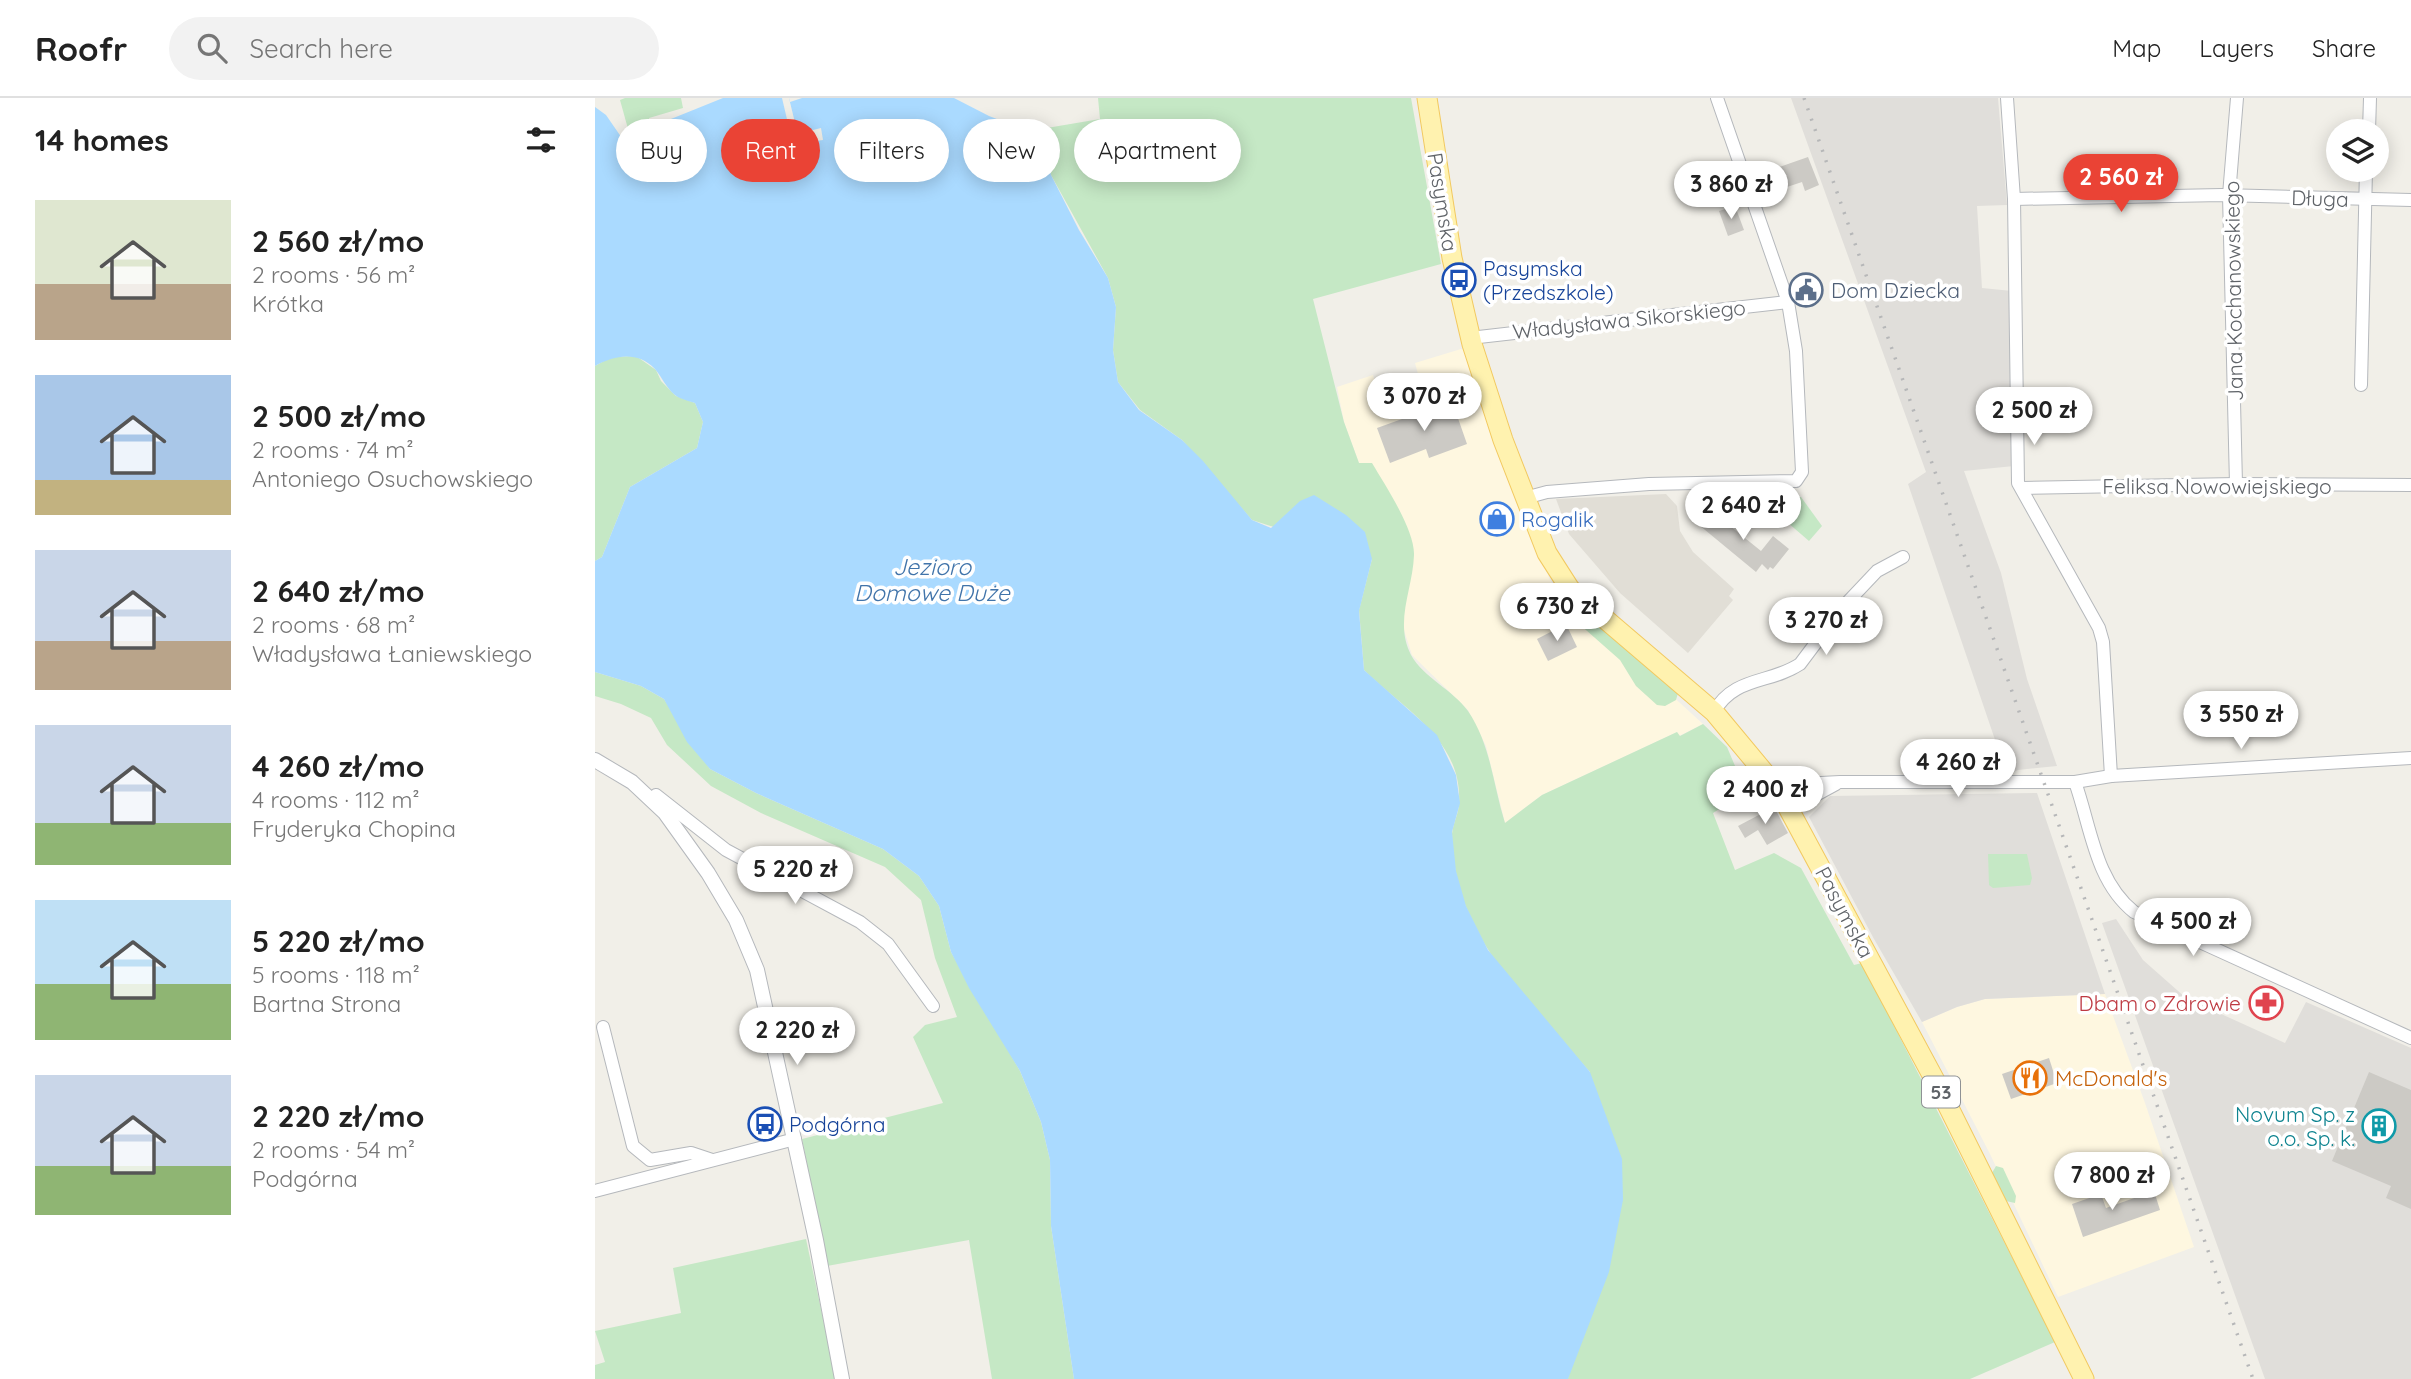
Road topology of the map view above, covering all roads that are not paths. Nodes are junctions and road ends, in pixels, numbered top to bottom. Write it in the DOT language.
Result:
graph roads {
  1 [pos="1427,98"];
  2 [pos="1717,98"];
  3 [pos="2007,98"];
  4 [pos="2238,98"];
  5 [pos="2371,98"];
  6 [pos="2370,119"];
  7 [pos="2366,182"];
  8 [pos="2229,195"];
  9 [pos="2014,199"];
  10 [pos="2365,200"];
  11 [pos="2411,200"];
  12 [pos="1788,302"];
  13 [pos="1470,338"];
  14 [pos="2361,385"];
  15 [pos="2236,484"];
  16 [pos="2411,485"];
  17 [pos="2022,488"];
  18 [pos="1525,498"];
  19 [pos="1903,556"];
  20 [pos="1714,712"];
  21 [pos="2411,758"];
  22 [pos="595,760"];
  23 [pos="2111,776"];
  24 [pos="1840,782"];
  25 [pos="2075,782"];
  26 [pos="1778,789"];
  27 [pos="652,799"];
  28 [pos="1790,809"];
  29 [pos="933,1006"];
  30 [pos="603,1027"];
  31 [pos="2411,1038"];
  32 [pos="795,1139"];
  33 [pos="712,1160"];
  34 [pos="595,1191"];
  35 [pos="842,1379"];
  36 [pos="2084,1379"];
  1 -- 13 [label="main road, Pasymska / 53"];
  2 -- 12 [label="street"];
  3 -- 9 [label="street"];
  4 -- 8 [label="street, Jana Kochanowskiego"];
  5 -- 6 [label="street"];
  7 -- 10 [label="street"];
  8 -- 9 [label="street, Długa"];
  8 -- 10 [label="street, Długa"];
  8 -- 15 [label="street, Jana Kochanowskiego"];
  9 -- 17 [label="street"];
  10 -- 11 [label="street, Długa"];
  10 -- 14 [label="street"];
  12 -- 13 [label="street, Władysława Sikorskiego"];
  12 -- 18 [label="street"];
  13 -- 18 [label="main road, Pasymska / 53"];
  15 -- 16 [label="street, Feliksa Nowowiejskiego"];
  15 -- 17 [label="street, Feliksa Nowowiejskiego"];
  17 -- 23 [label="street"];
  18 -- 20 [label="main road, Pasymska / 53"];
  19 -- 20 [label="street"];
  20 -- 26 [label="main road, Pasymska / 53"];
  21 -- 23 [label="street"];
  22 -- 27 [label="street"];
  23 -- 25 [label="street"];
  24 -- 25 [label="street"];
  24 -- 26 [label="street"];
  24 -- 28 [label="street"];
  25 -- 31 [label="street"];
  26 -- 28 [label="main road, Pasymska / 53"];
  27 -- 29 [label="street"];
  27 -- 32 [label="street"];
  28 -- 36 [label="main road, Pasymska / 53"];
  30 -- 33 [label="street"];
  32 -- 33 [label="street"];
  32 -- 35 [label="street"];
  33 -- 34 [label="street"];
}
